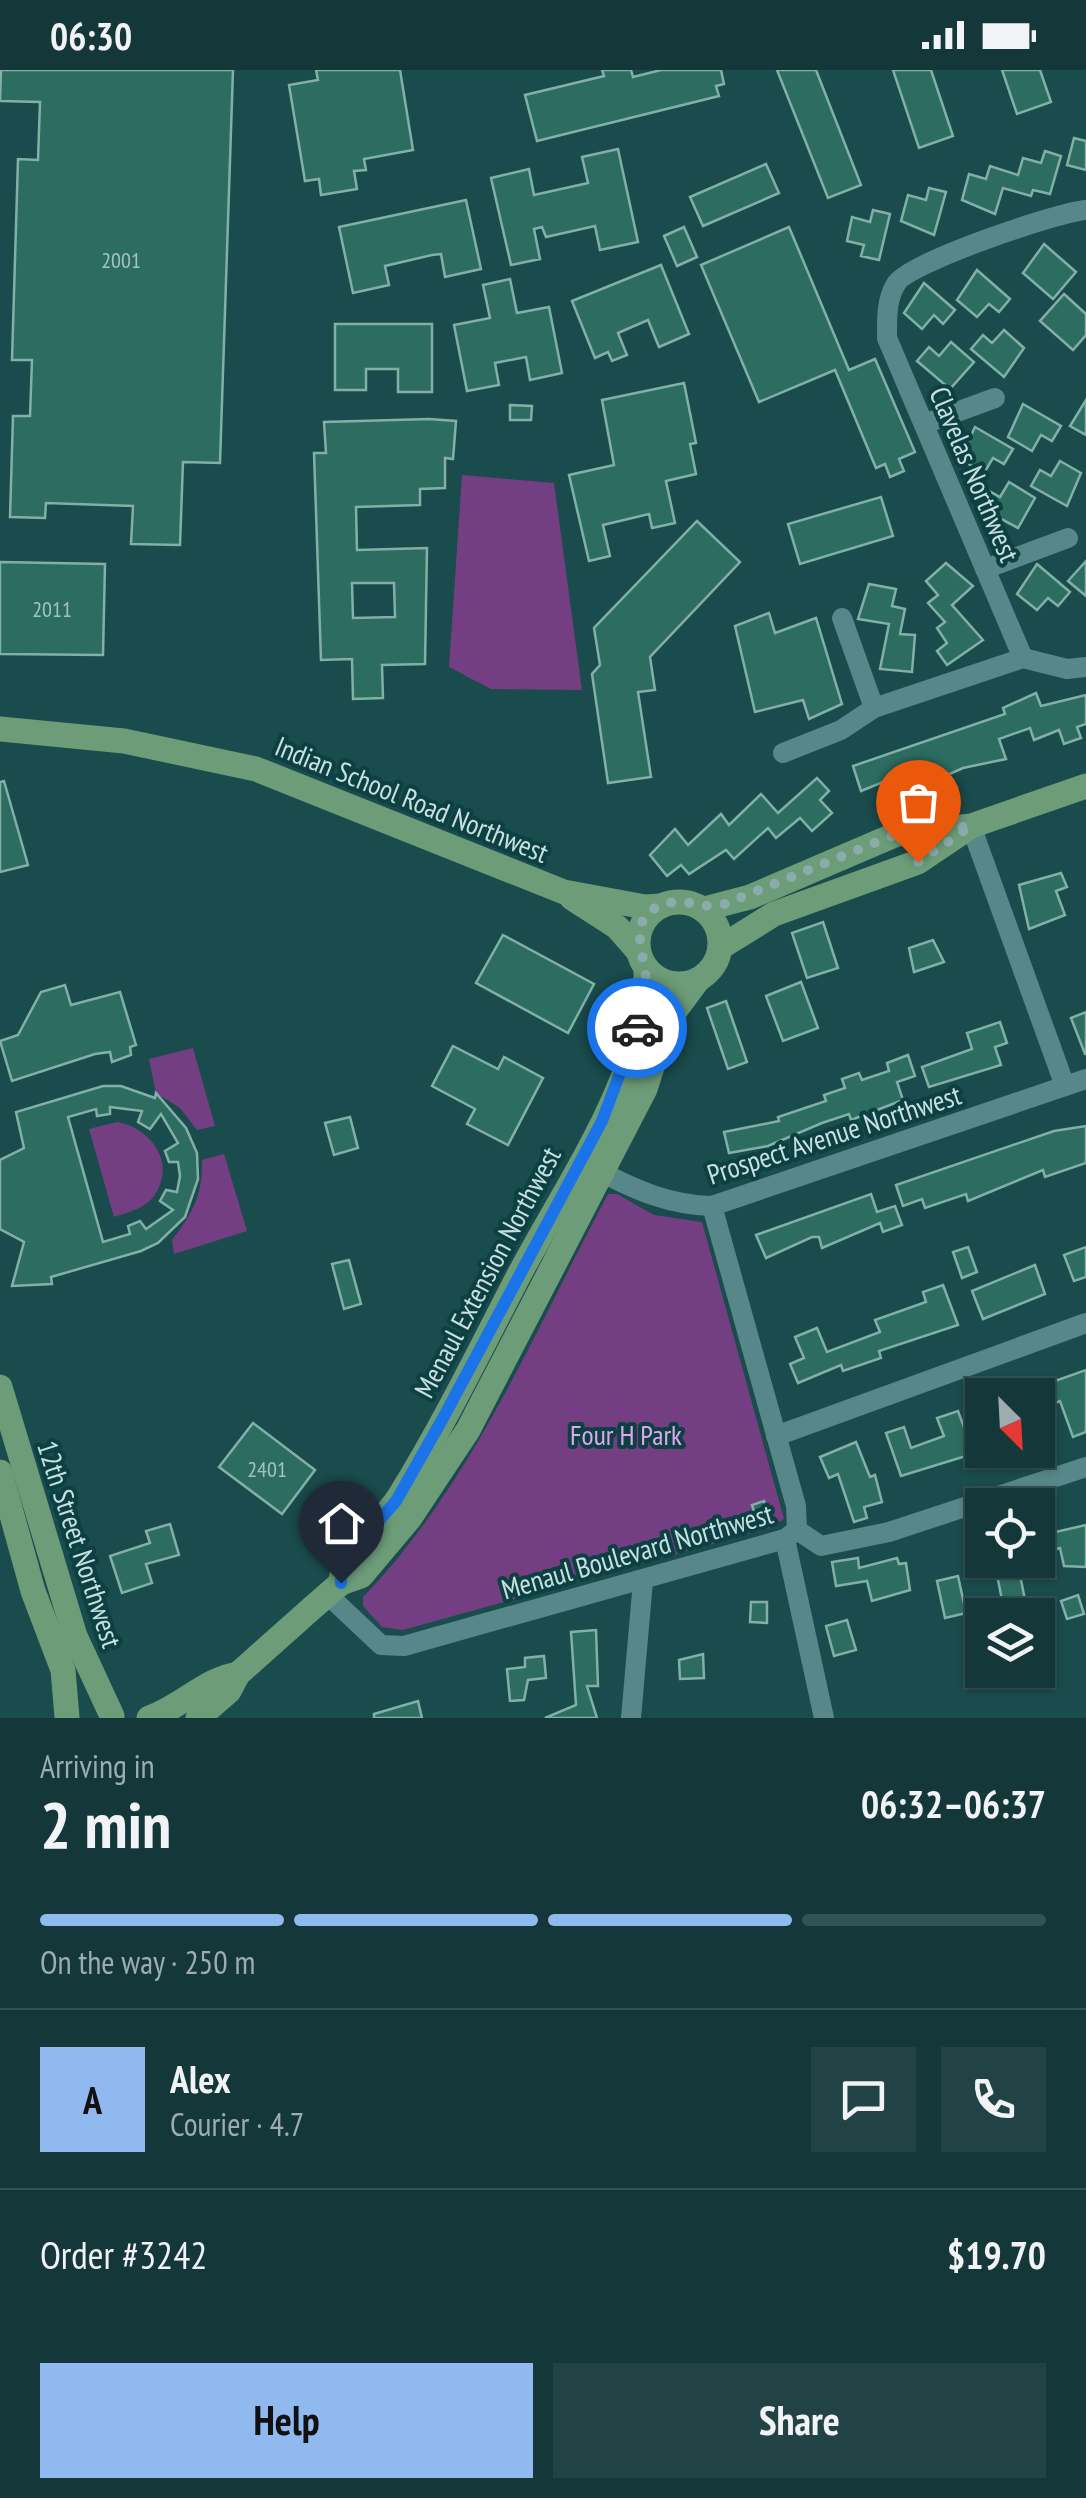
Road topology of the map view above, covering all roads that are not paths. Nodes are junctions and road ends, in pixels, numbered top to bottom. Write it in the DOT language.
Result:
graph roads {
  1 [pos="1086,210"];
  2 [pos="995,398"];
  3 [pos="924,424"];
  4 [pos="1068,538"];
  5 [pos="985,569"];
  6 [pos="842,618"];
  7 [pos="1023,658"];
  8 [pos="1086,666"];
  9 [pos="874,708"];
  10 [pos="0,729"];
  11 [pos="783,753"];
  12 [pos="1086,786"];
  13 [pos="971,826"];
  14 [pos="564,892"];
  15 [pos="661,906"];
  16 [pos="704,909"];
  17 [pos="721,947"];
  18 [pos="642,959"];
  19 [pos="697,981"];
  20 [pos="1086,1078"];
  21 [pos="1065,1086"];
  22 [pos="601,1172"];
  23 [pos="712,1206"];
  24 [pos="1086,1323"];
  25 [pos="0,1387"];
  26 [pos="776,1436"];
  27 [pos="1086,1467"];
  28 [pos="0,1472"];
  29 [pos="791,1535"];
  30 [pos="642,1581"];
  31 [pos="335,1589"];
  32 [pos="238,1674"];
  33 [pos="113,1717"];
  34 [pos="67,1718"];
  35 [pos="149,1718"];
  36 [pos="198,1718"];
  37 [pos="631,1718"];
  38 [pos="824,1718"];
  1 -- 3 [label="street, Clavelas Northwest"];
  2 -- 3 [label="street"];
  3 -- 5 [label="street, Clavelas Northwest"];
  4 -- 5 [label="street"];
  5 -- 7 [label="street, Clavelas Northwest"];
  6 -- 9 [label="street"];
  7 -- 8 [label="street"];
  7 -- 9 [label="street"];
  9 -- 11 [label="street"];
  10 -- 14 [label="main road, Indian School Road Northwest"];
  12 -- 13 [label="main road"];
  13 -- 16 [label="main road"];
  13 -- 17 [label="main road"];
  13 -- 21 [label="street"];
  14 -- 15 [label="main road, Indian School Road Northwest"];
  14 -- 18 [label="main road, Indian School Road Northwest"];
  15 -- 16 [label="main road"];
  15 -- 18 [label="main road"];
  16 -- 17 [label="main road"];
  17 -- 19 [label="main road"];
  18 -- 19 [label="main road"];
  18 -- 31 [label="main road, Menaul Extension Northwest"];
  19 -- 22 [label="main road, Menaul Extension Northwest"];
  20 -- 21 [label="street, Prospect Avenue Northwest"];
  21 -- 23 [label="street, Prospect Avenue Northwest"];
  22 -- 23 [label="street, Prospect Avenue Northwest"];
  22 -- 31 [label="main road, Menaul Extension Northwest"];
  23 -- 26 [label="street"];
  24 -- 26 [label="street"];
  25 -- 33 [label="main road, 12th Street Northwest"];
  26 -- 29 [label="street"];
  27 -- 29 [label="street, Menaul Boulevard Northwest"];
  28 -- 34 [label="main road, 12th Street Northwest"];
  29 -- 30 [label="street, Menaul Boulevard Northwest"];
  29 -- 38 [label="street"];
  30 -- 31 [label="street, Menaul Boulevard Northwest"];
  30 -- 37 [label="street"];
  31 -- 32 [label="main road"];
  32 -- 35 [label="main road"];
  32 -- 36 [label="main road"];
  33 -- 34 [label="main road"];
}
